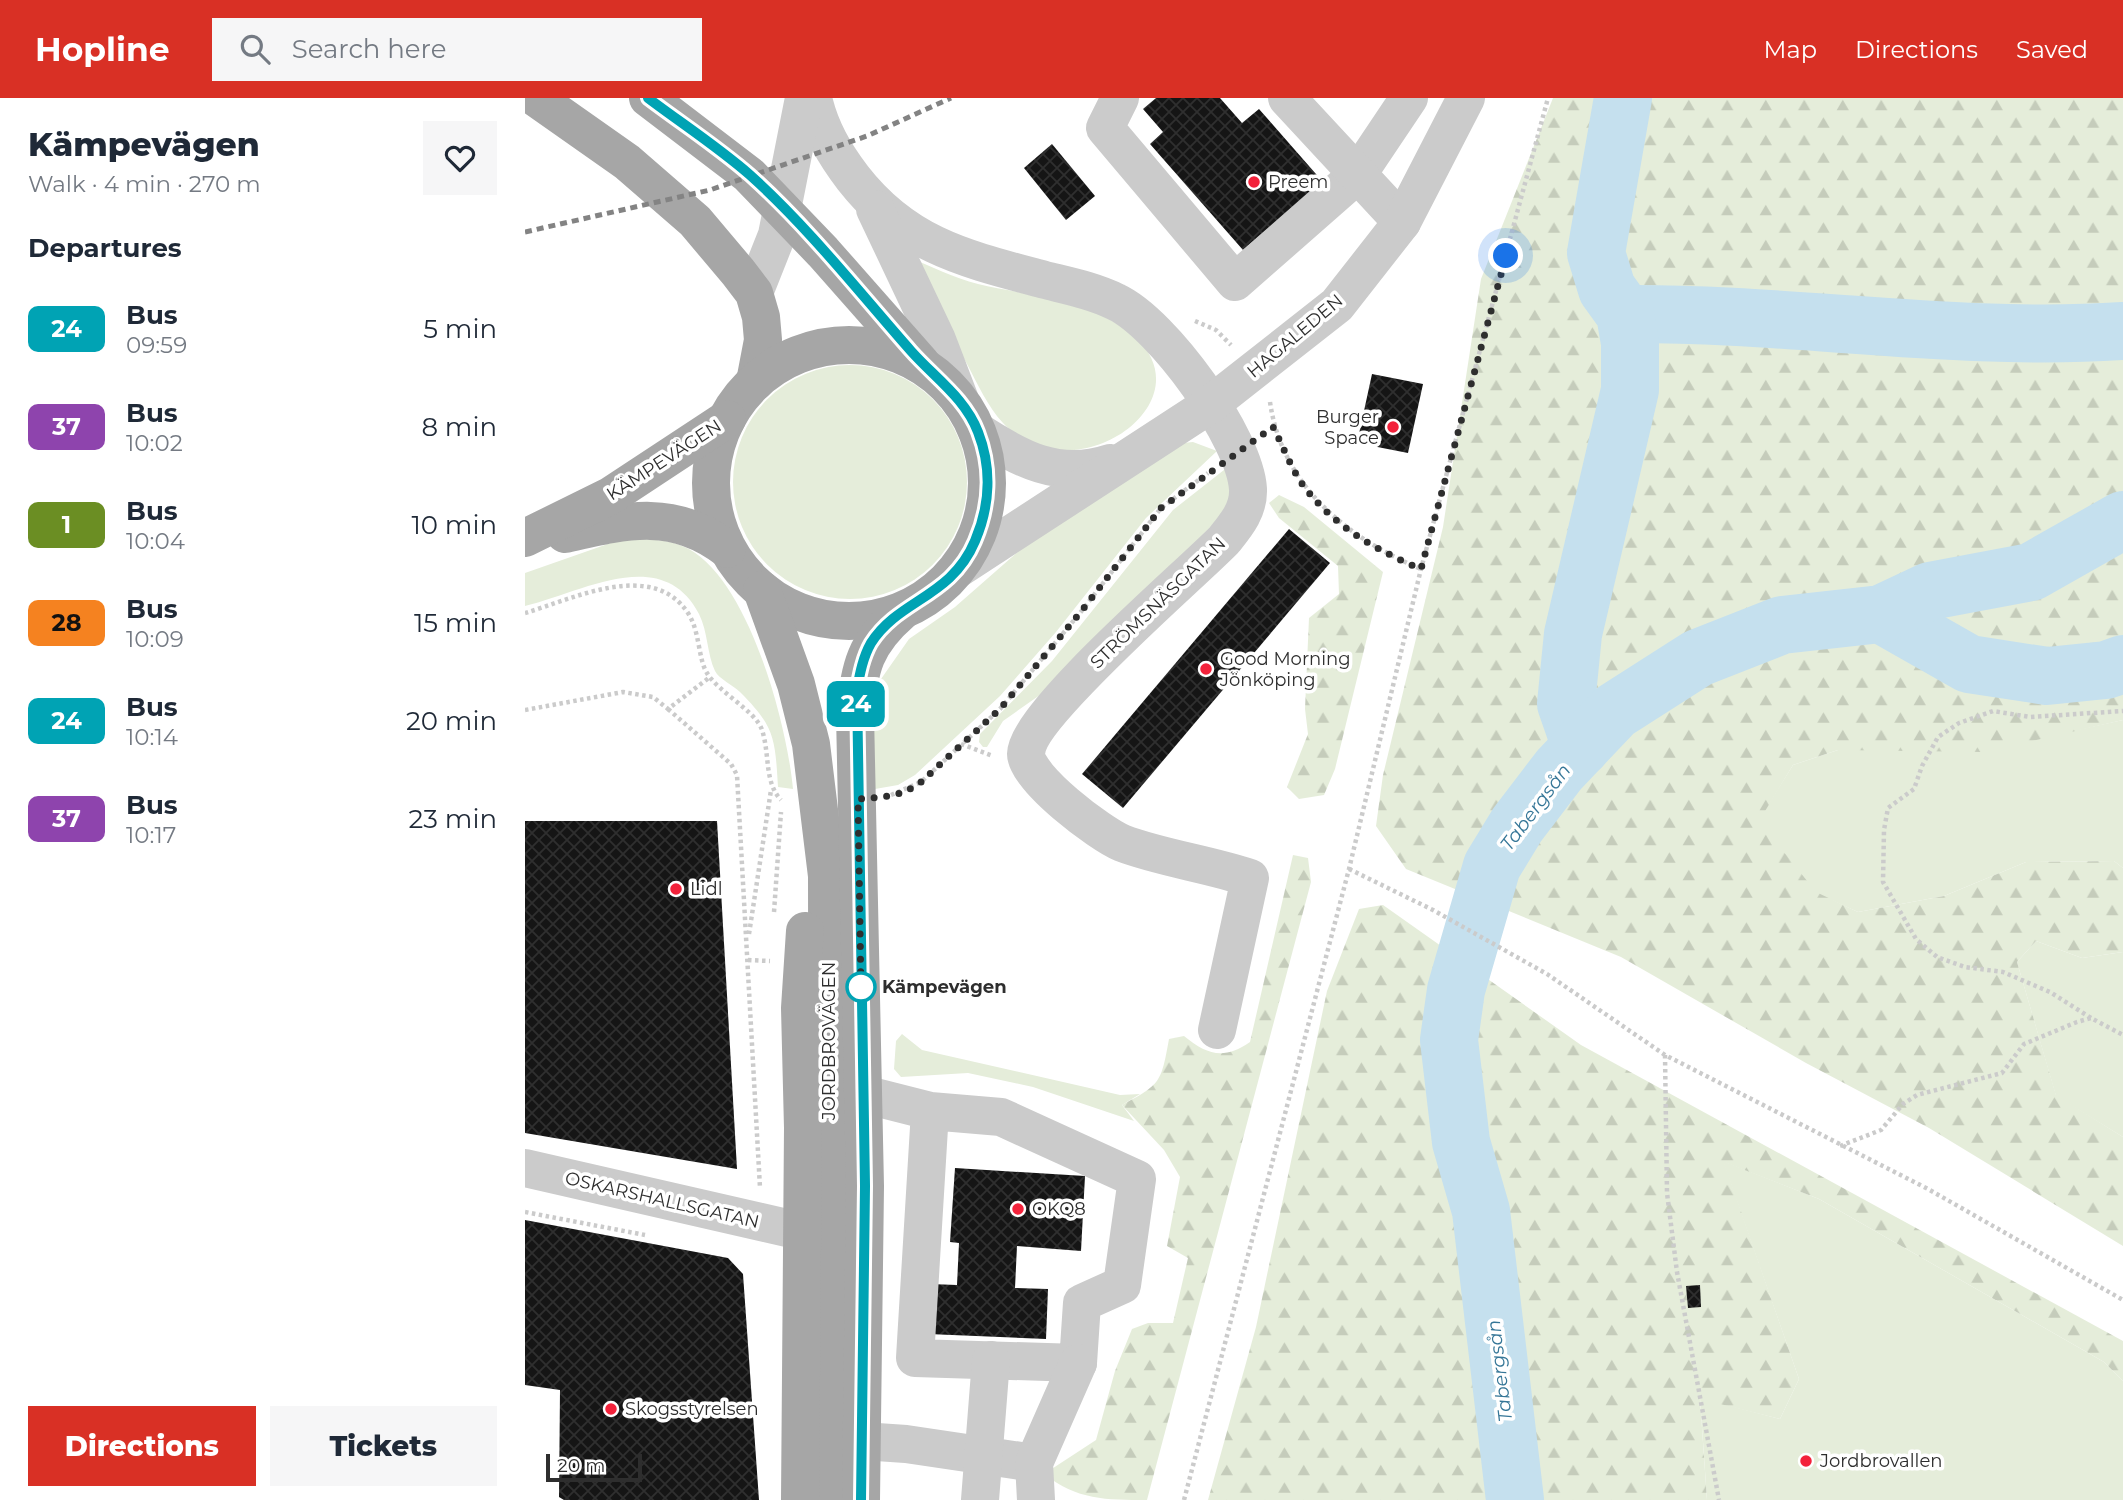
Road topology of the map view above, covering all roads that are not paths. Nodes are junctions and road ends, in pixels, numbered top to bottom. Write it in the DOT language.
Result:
graph roads {
  1 [pos="535,98"];
  2 [pos="648,98"];
  3 [pos="804,98"];
  4 [pos="813,98"];
  5 [pos="1120,98"];
  6 [pos="1287,98"];
  7 [pos="1466,98"];
  8 [pos="1404,101"];
  9 [pos="1357,174"];
  10 [pos="871,201"];
  11 [pos="783,210"];
  12 [pos="1402,222"];
  13 [pos="754,293"];
  14 [pos="927,369"];
  15 [pos="755,382"];
  16 [pos="1211,404"];
  17 [pos="969,415"];
  18 [pos="727,419"];
  19 [pos="1122,459"];
  20 [pos="525,538"];
  21 [pos="525,544"];
  22 [pos="727,549"];
  23 [pos="959,568"];
  24 [pos="762,590"];
  25 [pos="901,612"];
  26 [pos="819,800"];
  27 [pos="1217,1030"];
  28 [pos="863,1094"];
  29 [pos="930,1111"];
  30 [pos="525,1168"];
  31 [pos="800,1231"];
  32 [pos="991,1360"];
  33 [pos="1078,1363"];
  34 [pos="862,1441"];
  35 [pos="986,1456"];
  36 [pos="1034,1462"];
  37 [pos="800,1500"];
  38 [pos="828,1500"];
  39 [pos="862,1500"];
  40 [pos="980,1500"];
  41 [pos="1036,1500"];
  1 -- 13 [label="main road"];
  2 -- 11 [label="main road"];
  3 -- 11 [label="street"];
  4 -- 10 [label="street"];
  5 -- 9 [label="street"];
  6 -- 9 [label="street"];
  7 -- 12 [label="street, HAGALEDEN"];
  8 -- 9 [label="street"];
  9 -- 12 [label="street"];
  10 -- 16 [label="street, STRÖMSNÄSGATAN"];
  10 -- 17 [label="street"];
  11 -- 13 [label="street"];
  11 -- 14 [label="main road"];
  12 -- 16 [label="street, HAGALEDEN"];
  13 -- 15 [label="main road"];
  14 -- 15 [label="main road"];
  14 -- 17 [label="main road"];
  15 -- 18 [label="main road"];
  16 -- 19 [label="street, HAGALEDEN"];
  16 -- 27 [label="street, STRÖMSNÄSGATAN"];
  17 -- 19 [label="street, HAGALEDEN"];
  17 -- 23 [label="main road"];
  18 -- 20 [label="main road, KÄMPEVÄGEN"];
  18 -- 22 [label="main road"];
  19 -- 23 [label="street, HAGALEDEN"];
  21 -- 22 [label="main road, KÄMPEVÄGEN"];
  22 -- 24 [label="main road"];
  23 -- 25 [label="main road"];
  24 -- 25 [label="main road"];
  24 -- 26 [label="main road, JORDBROVÄGEN"];
  25 -- 28 [label="main road, JORDBROVÄGEN"];
  26 -- 31 [label="main road"];
  26 -- 38 [label="main road, JORDBROVÄGEN"];
  28 -- 29 [label="street"];
  28 -- 34 [label="main road, JORDBROVÄGEN"];
  29 -- 32 [label="street"];
  29 -- 33 [label="street"];
  30 -- 31 [label="street, OSKARSHALLSGATAN"];
  31 -- 37 [label="main road"];
  32 -- 33 [label="street"];
  32 -- 35 [label="street"];
  33 -- 36 [label="street"];
  34 -- 35 [label="street"];
  34 -- 39 [label="main road, JORDBROVÄGEN"];
  35 -- 36 [label="street"];
  35 -- 40 [label="street"];
  36 -- 41 [label="street"];
}
